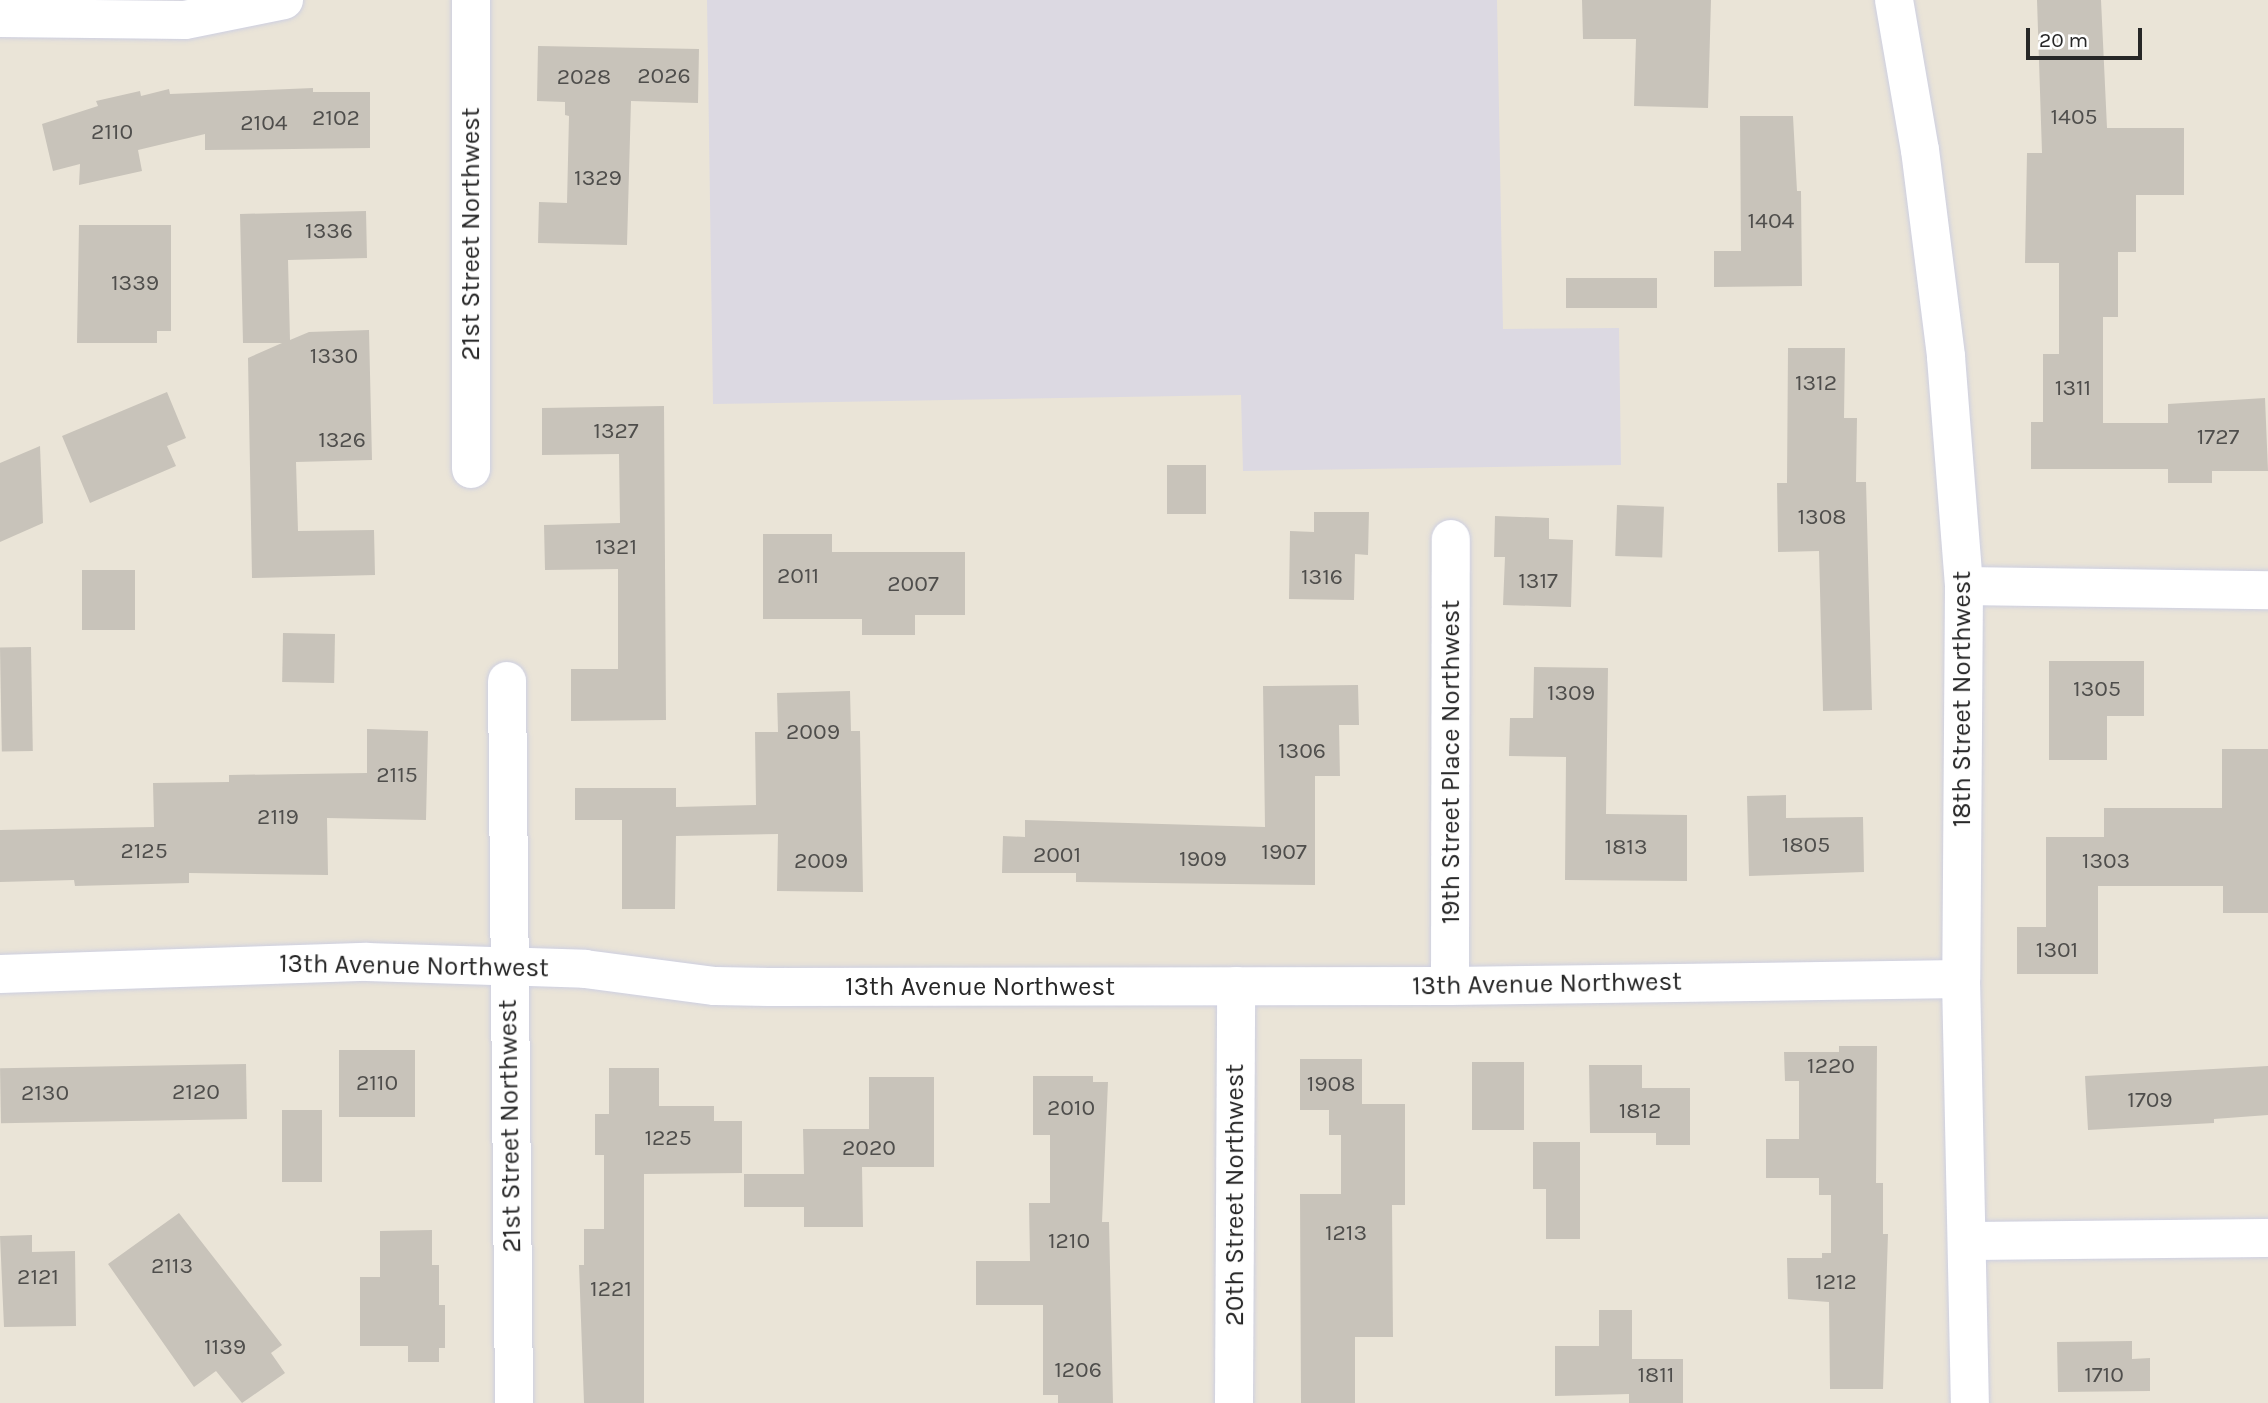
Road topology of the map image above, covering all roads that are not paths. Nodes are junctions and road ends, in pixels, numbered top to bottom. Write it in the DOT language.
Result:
graph roads {
  1 [pos="284,0"];
  2 [pos="471,0"];
  3 [pos="1894,0"];
  4 [pos="0,18"];
  5 [pos="471,469"];
  6 [pos="1451,539"];
  7 [pos="1964,586"];
  8 [pos="2268,590"];
  9 [pos="507,681"];
  10 [pos="507,969"];
  11 [pos="0,974"];
  12 [pos="1961,979"];
  13 [pos="1236,986"];
  14 [pos="1450,986"];
  15 [pos="2268,1238"];
  16 [pos="1968,1241"];
  17 [pos="514,1403"];
  18 [pos="1234,1403"];
  19 [pos="1970,1403"];
  1 -- 4 [label="street"];
  2 -- 5 [label="street, 21st Street Northwest"];
  3 -- 7 [label="street, 18th Street Northwest"];
  6 -- 14 [label="street, 19th Street Place Northwest"];
  7 -- 8 [label="street"];
  7 -- 12 [label="street, 18th Street Northwest"];
  9 -- 10 [label="street, 21st Street Northwest"];
  10 -- 11 [label="street, 13th Avenue Northwest"];
  10 -- 13 [label="street, 13th Avenue Northwest"];
  10 -- 17 [label="street, 21st Street Northwest"];
  12 -- 14 [label="street, 13th Avenue Northwest"];
  12 -- 16 [label="street, 18th Street Northwest"];
  13 -- 14 [label="street, 13th Avenue Northwest"];
  13 -- 18 [label="street, 20th Street Northwest"];
  15 -- 16 [label="street"];
  16 -- 19 [label="street, 18th Street Northwest"];
}
